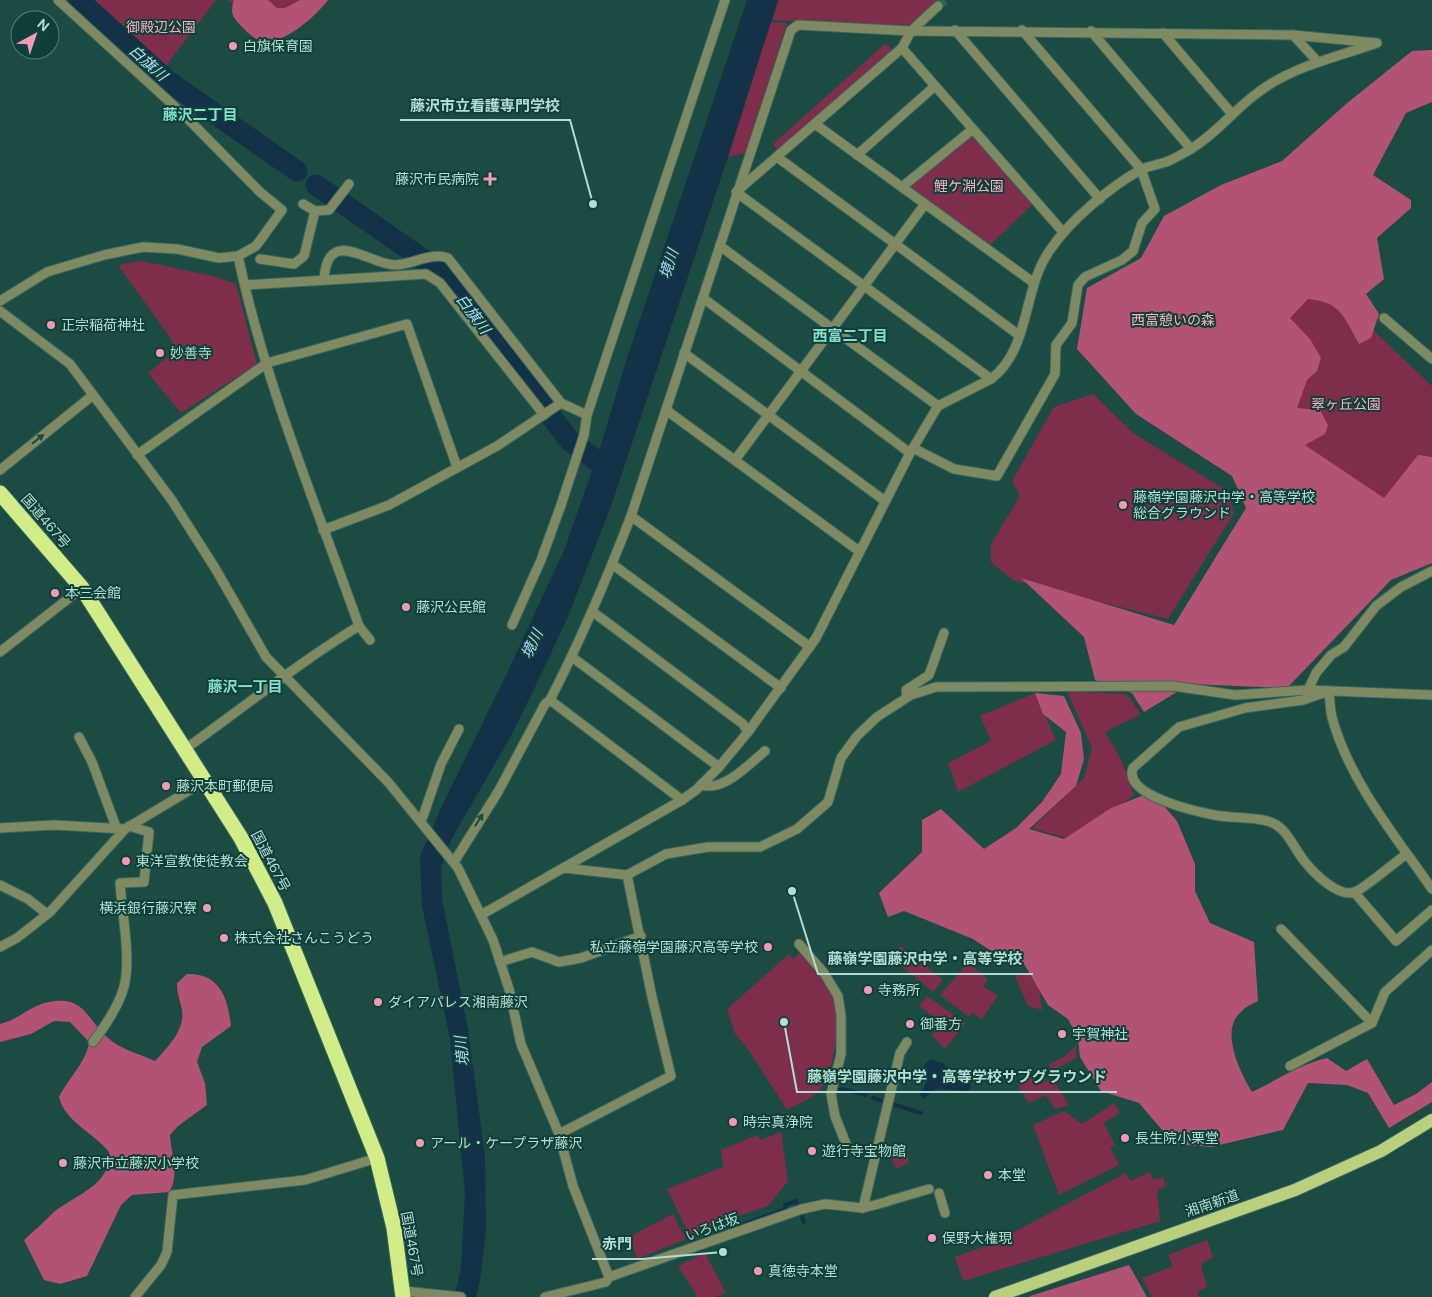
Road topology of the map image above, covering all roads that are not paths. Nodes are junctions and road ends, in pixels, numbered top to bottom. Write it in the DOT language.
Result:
graph roads {
  1 [pos="58,0"];
  2 [pos="724,2"];
  3 [pos="938,6"];
  4 [pos="910,30"];
  5 [pos="956,30"];
  6 [pos="1022,30"];
  7 [pos="1091,31"];
  8 [pos="1163,33"];
  9 [pos="1293,35"];
  10 [pos="902,48"];
  11 [pos="1318,62"];
  12 [pos="934,86"];
  13 [pos="1232,114"];
  14 [pos="815,124"];
  15 [pos="973,129"];
  16 [pos="1192,149"];
  17 [pos="857,155"];
  18 [pos="777,157"];
  19 [pos="1141,169"];
  20 [pos="349,184"];
  21 [pos="902,187"];
  22 [pos="736,192"];
  23 [pos="1100,199"];
  24 [pos="303,204"];
  25 [pos="925,204"];
  26 [pos="315,211"];
  27 [pos="1062,232"];
  28 [pos="895,244"];
  29 [pos="720,246"];
  30 [pos="238,256"];
  31 [pos="260,259"];
  32 [pos="324,279"];
  33 [pos="1034,283"];
  34 [pos="245,285"];
  35 [pos="864,286"];
  36 [pos="703,298"];
  37 [pos="0,301"];
  38 [pos="0,311"];
  39 [pos="1384,318"];
  40 [pos="832,328"];
  41 [pos="1019,335"];
  42 [pos="684,353"];
  43 [pos="1432,359"];
  44 [pos="267,363"];
  45 [pos="800,371"];
  46 [pos="991,379"];
  47 [pos="93,395"];
  48 [pos="561,403"];
  49 [pos="938,406"];
  50 [pos="666,410"];
  51 [pos="544,415"];
  52 [pos="587,415"];
  53 [pos="768,415"];
  54 [pos="912,450"];
  55 [pos="137,455"];
  56 [pos="734,460"];
  57 [pos="457,467"];
  58 [pos="0,470"];
  59 [pos="0,493"];
  60 [pos="885,501"];
  61 [pos="631,516"];
  62 [pos="323,530"];
  63 [pos="859,551"];
  64 [pos="612,564"];
  65 [pos="1432,571"];
  66 [pos="82,588"];
  67 [pos="592,612"];
  68 [pos="512,625"];
  69 [pos="359,626"];
  70 [pos="944,633"];
  71 [pos="370,640"];
  72 [pos="810,647"];
  73 [pos="0,652"];
  74 [pos="572,657"];
  75 [pos="283,676"];
  76 [pos="781,688"];
  77 [pos="1308,690"];
  78 [pos="1329,691"];
  79 [pos="1432,695"];
  80 [pos="907,697"];
  81 [pos="550,700"];
  82 [pos="459,729"];
  83 [pos="748,732"];
  84 [pos="79,737"];
  85 [pos="185,749"];
  86 [pos="765,751"];
  87 [pos="719,767"];
  88 [pos="205,781"];
  89 [pos="701,785"];
  90 [pos="682,800"];
  91 [pos="423,825"];
  92 [pos="123,827"];
  93 [pos="0,828"];
  94 [pos="1407,854"];
  95 [pos="454,862"];
  96 [pos="564,868"];
  97 [pos="627,875"];
  98 [pos="0,885"];
  99 [pos="1432,889"];
  100 [pos="1354,892"];
  101 [pos="1432,910"];
  102 [pos="47,914"];
  103 [pos="481,915"];
  104 [pos="1281,929"];
  105 [pos="641,936"];
  106 [pos="799,944"];
  107 [pos="0,947"];
  108 [pos="1432,950"];
  109 [pos="500,962"];
  110 [pos="1372,1023"];
  111 [pos="93,1042"];
  112 [pos="907,1042"];
  113 [pos="1290,1066"];
  114 [pos="1432,1120"];
  115 [pos="559,1134"];
  116 [pos="848,1149"];
  117 [pos="377,1158"];
  118 [pos="863,1208"];
  119 [pos="945,1213"];
  120 [pos="608,1279"];
  121 [pos="404,1294"];
  122 [pos="135,1297"];
  123 [pos="461,1297"];
  124 [pos="545,1297"];
  125 [pos="995,1297"];
  1 -- 30 [label="street"];
  2 -- 52 [label="street"];
  3 -- 4 [label="street"];
  4 -- 5 [label="street"];
  4 -- 10 [label="street"];
  4 -- 22 [label="street"];
  5 -- 6 [label="street"];
  5 -- 23 [label="street"];
  6 -- 7 [label="street"];
  6 -- 19 [label="street"];
  7 -- 8 [label="street"];
  7 -- 16 [label="street"];
  8 -- 9 [label="street"];
  8 -- 13 [label="street"];
  9 -- 11 [label="street"];
  9 -- 11 [label="street"];
  10 -- 12 [label="street"];
  10 -- 14 [label="street"];
  11 -- 13 [label="street"];
  12 -- 15 [label="street"];
  12 -- 17 [label="street"];
  13 -- 16 [label="street"];
  14 -- 17 [label="street"];
  14 -- 18 [label="street"];
  15 -- 21 [label="street"];
  15 -- 27 [label="street"];
  16 -- 19 [label="street"];
  17 -- 21 [label="street"];
  18 -- 22 [label="street"];
  18 -- 28 [label="street"];
  19 -- 23 [label="street"];
  19 -- 54 [label="street"];
  20 -- 26 [label="street"];
  21 -- 25 [label="street"];
  22 -- 29 [label="street"];
  22 -- 35 [label="street"];
  23 -- 27 [label="street"];
  24 -- 26 [label="street"];
  25 -- 28 [label="street"];
  25 -- 33 [label="street"];
  26 -- 31 [label="street"];
  27 -- 33 [label="street"];
  28 -- 35 [label="street"];
  28 -- 41 [label="street"];
  29 -- 36 [label="street"];
  29 -- 40 [label="street"];
  30 -- 34 [label="street"];
  30 -- 37 [label="street"];
  32 -- 34 [label="street"];
  32 -- 48 [label="street"];
  32 -- 51 [label="street"];
  33 -- 41 [label="street"];
  34 -- 44 [label="street"];
  35 -- 40 [label="street"];
  35 -- 46 [label="street"];
  36 -- 42 [label="street"];
  36 -- 45 [label="street"];
  38 -- 47 [label="street"];
  39 -- 43 [label="street"];
  40 -- 45 [label="street"];
  40 -- 49 [label="street"];
  41 -- 46 [label="street"];
  42 -- 50 [label="street"];
  42 -- 53 [label="street"];
  44 -- 55 [label="street"];
  44 -- 57 [label="street"];
  44 -- 62 [label="street"];
  45 -- 53 [label="street"];
  45 -- 54 [label="street"];
  46 -- 49 [label="street"];
  47 -- 55 [label="street"];
  58 -- 47 [label="street, one-way"];
  48 -- 51 [label="street"];
  48 -- 52 [label="street"];
  49 -- 54 [label="street"];
  50 -- 56 [label="street"];
  50 -- 61 [label="street"];
  51 -- 57 [label="street"];
  52 -- 68 [label="street"];
  53 -- 56 [label="street"];
  53 -- 60 [label="street"];
  54 -- 60 [label="street"];
  55 -- 75 [label="street"];
  56 -- 63 [label="street"];
  57 -- 62 [label="street"];
  59 -- 66 [label="highway, 国道467号"];
  60 -- 63 [label="street"];
  61 -- 64 [label="street"];
  61 -- 72 [label="street"];
  62 -- 69 [label="street"];
  63 -- 72 [label="street"];
  64 -- 67 [label="street"];
  64 -- 76 [label="street"];
  65 -- 77 [label="street"];
  66 -- 73 [label="street"];
  66 -- 85 [label="highway, 国道467号"];
  67 -- 74 [label="street"];
  67 -- 83 [label="street"];
  69 -- 71 [label="street"];
  69 -- 75 [label="street"];
  70 -- 80 [label="street"];
  72 -- 76 [label="street"];
  74 -- 81 [label="street"];
  74 -- 87 [label="street"];
  75 -- 85 [label="street"];
  75 -- 91 [label="street"];
  76 -- 83 [label="street"];
  77 -- 78 [label="street"];
  77 -- 80 [label="street"];
  78 -- 79 [label="street"];
  78 -- 94 [label="street"];
  78 -- 100 [label="street"];
  80 -- 97 [label="street"];
  81 -- 90 [label="street"];
  95 -- 81 [label="street, one-way"];
  82 -- 91 [label="street"];
  83 -- 87 [label="street"];
  84 -- 92 [label="street"];
  85 -- 88 [label="highway, 国道467号"];
  86 -- 89 [label="street"];
  87 -- 89 [label="street"];
  88 -- 92 [label="street"];
  88 -- 117 [label="highway, 国道467号"];
  89 -- 90 [label="street"];
  90 -- 96 [label="street"];
  91 -- 95 [label="street"];
  92 -- 93 [label="street"];
  92 -- 102 [label="street"];
  92 -- 111 [label="street"];
  94 -- 99 [label="street"];
  94 -- 100 [label="street"];
  95 -- 103 [label="street"];
  96 -- 97 [label="street"];
  96 -- 103 [label="street"];
  97 -- 105 [label="street"];
  98 -- 102 [label="street"];
  100 -- 101 [label="street"];
  102 -- 107 [label="street"];
  103 -- 109 [label="street"];
  104 -- 110 [label="street"];
  105 -- 109 [label="street"];
  105 -- 115 [label="street"];
  106 -- 116 [label="street"];
  108 -- 110 [label="street"];
  109 -- 115 [label="street"];
  110 -- 113 [label="street"];
  112 -- 118 [label="street"];
  114 -- 125 [label="main road, 湘南新道"];
  115 -- 120 [label="street"];
  117 -- 121 [label="highway, 国道467号"];
  117 -- 122 [label="street"];
  118 -- 119 [label="street"];
  118 -- 120 [label="street, いろは坂"];
  120 -- 124 [label="street, いろは坂"];
  121 -- 123 [label="street"];
}
